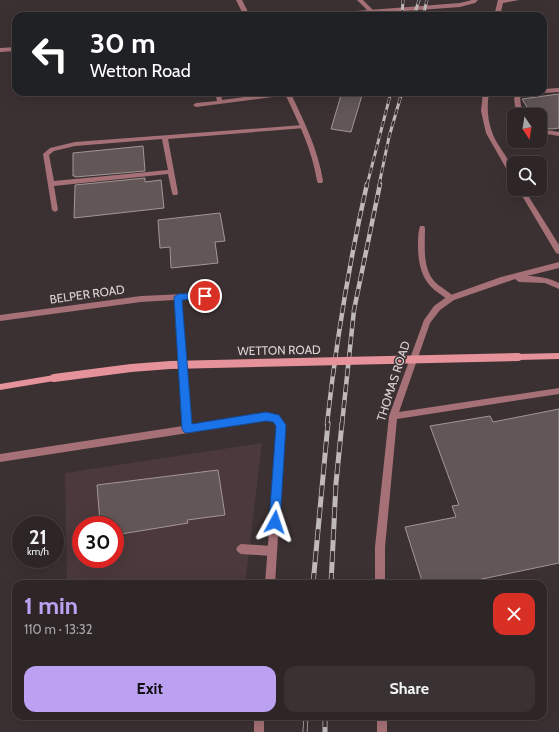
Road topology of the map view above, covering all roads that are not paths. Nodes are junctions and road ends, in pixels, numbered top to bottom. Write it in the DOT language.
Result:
graph roads {
  1 [pos="239,0"];
  2 [pos="360,0"];
  3 [pos="475,0"];
  4 [pos="516,0"];
  5 [pos="501,1"];
  6 [pos="371,11"];
  7 [pos="245,12"];
  8 [pos="360,12"];
  9 [pos="497,12"];
  10 [pos="12,49"];
  11 [pos="0,50"];
  12 [pos="547,90"];
  13 [pos="559,90"];
  14 [pos="219,96"];
  15 [pos="265,96"];
  16 [pos="289,96"];
  17 [pos="486,96"];
  18 [pos="519,96"];
  19 [pos="220,102"];
  20 [pos="196,105"];
  21 [pos="519,108"];
  22 [pos="303,127"];
  23 [pos="547,132"];
  24 [pos="559,134"];
  25 [pos="166,137"];
  26 [pos="507,165"];
  27 [pos="171,172"];
  28 [pos="320,181"];
  29 [pos="50,184"];
  30 [pos="175,193"];
  31 [pos="525,196"];
  32 [pos="55,210"];
  33 [pos="422,228"];
  34 [pos="559,251"];
  35 [pos="559,265"];
  36 [pos="501,280"];
  37 [pos="559,286"];
  38 [pos="205,296"];
  39 [pos="178,297"];
  40 [pos="452,298"];
  41 [pos="0,318"];
  42 [pos="559,356"];
  43 [pos="0,386"];
  44 [pos="559,391"];
  45 [pos="393,416"];
  46 [pos="187,429"];
  47 [pos="0,458"];
  48 [pos="241,549"];
  49 [pos="272,551"];
  50 [pos="270,580"];
  51 [pos="380,580"];
  52 [pos="259,720"];
  53 [pos="382,720"];
  54 [pos="259,732"];
  55 [pos="382,732"];
  1 -- 7 [label="street"];
  2 -- 6 [label="street"];
  3 -- 6 [label="street"];
  4 -- 5 [label="street"];
  5 -- 9 [label="street"];
  6 -- 8 [label="street"];
  10 -- 11 [label="street"];
  12 -- 13 [label="street"];
  14 -- 19 [label="street"];
  15 -- 19 [label="street"];
  16 -- 22 [label="street"];
  17 -- 26 [label="street"];
  18 -- 21 [label="street"];
  19 -- 20 [label="street"];
  22 -- 25 [label="street"];
  22 -- 28 [label="street"];
  23 -- 24 [label="street"];
  25 -- 27 [label="street"];
  25 -- 29 [label="street"];
  27 -- 29 [label="street"];
  27 -- 30 [label="street"];
  29 -- 32 [label="street"];
  31 -- 34 [label="street"];
  33 -- 40 [label="street"];
  35 -- 36 [label="street, THOMAS ROAD"];
  36 -- 37 [label="street, THOMAS ROAD"];
  36 -- 40 [label="street, THOMAS ROAD"];
  38 -- 39 [label="street, BELPER ROAD"];
  39 -- 41 [label="street, BELPER ROAD"];
  39 -- 46 [label="street"];
  40 -- 45 [label="street, THOMAS ROAD"];
  42 -- 43 [label="main road, WETTON ROAD, bridge"];
  44 -- 45 [label="street"];
  45 -- 51 [label="street, THOMAS ROAD"];
  46 -- 47 [label="street"];
  46 -- 49 [label="street"];
  48 -- 49 [label="street"];
  49 -- 50 [label="street"];
  52 -- 54 [label="street"];
  53 -- 55 [label="street"];
}
